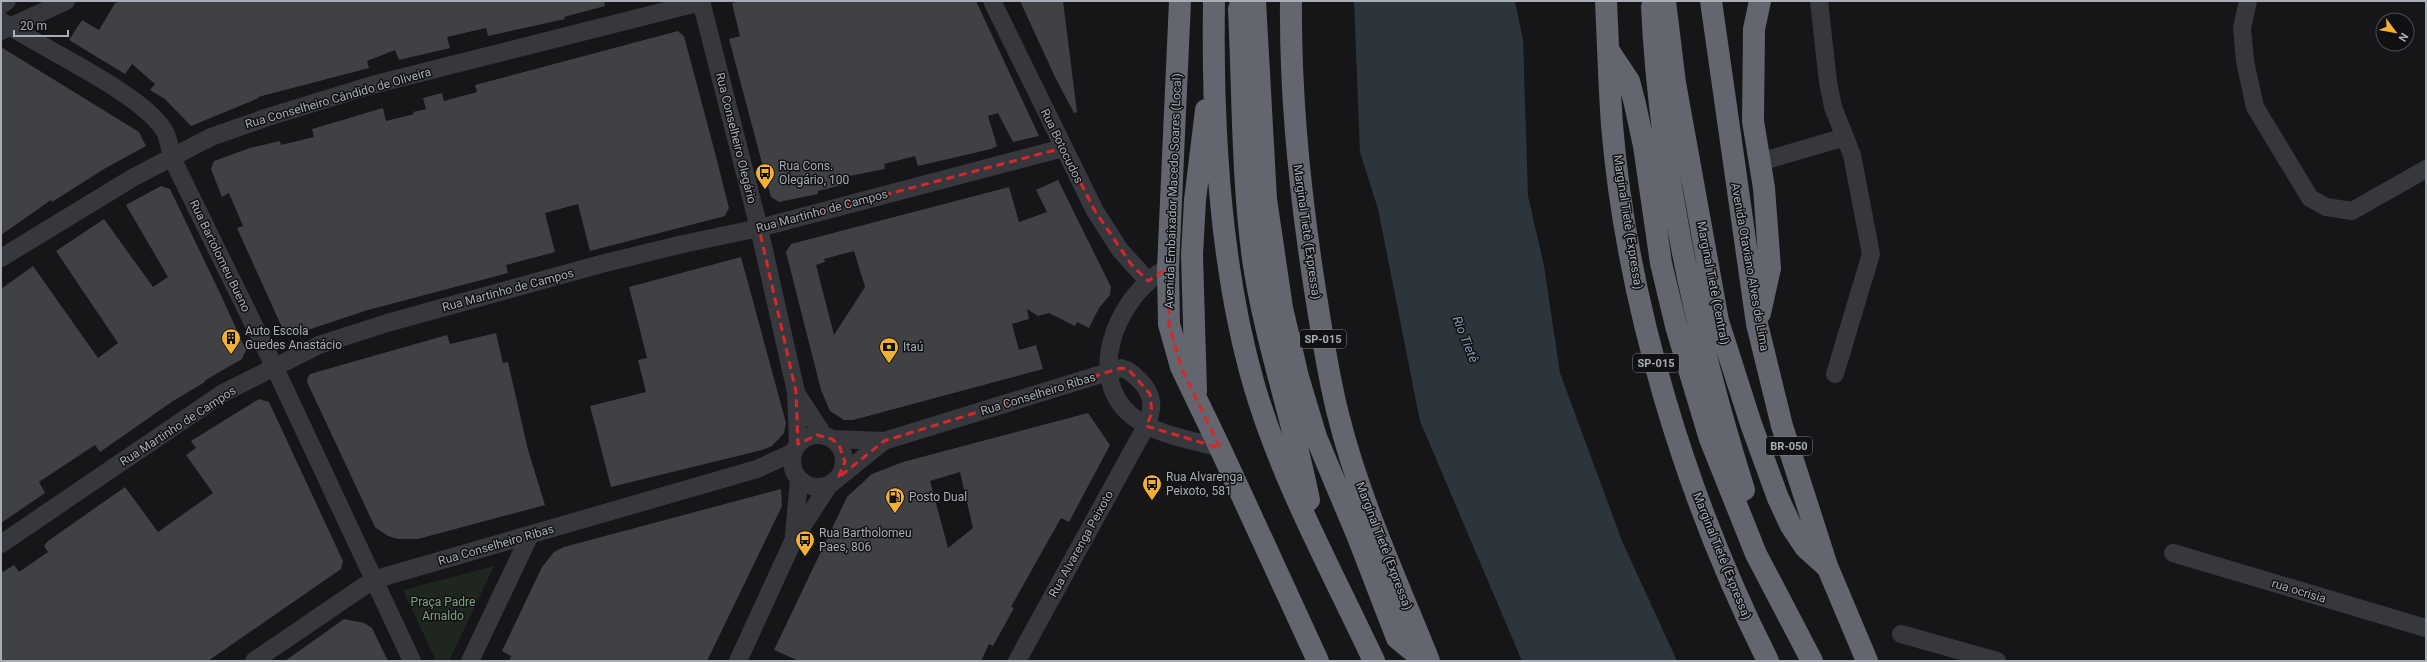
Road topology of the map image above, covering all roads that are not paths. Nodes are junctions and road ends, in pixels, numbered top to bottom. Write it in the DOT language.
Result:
graph roads {
  1 [pos="7,1"];
  2 [pos="66,1"];
  3 [pos="701,1"];
  4 [pos="992,1"];
  5 [pos="1180,1"];
  6 [pos="1214,1"];
  7 [pos="1242,1"];
  8 [pos="1255,1"];
  9 [pos="1291,1"];
  10 [pos="1606,1"];
  11 [pos="1652,1"];
  12 [pos="1664,1"];
  13 [pos="1711,1"];
  14 [pos="1760,1"];
  15 [pos="1819,1"];
  16 [pos="2248,1"];
  17 [pos="1,5"];
  18 [pos="3,26"];
  19 [pos="1608,49"];
  20 [pos="1213,55"];
  21 [pos="1845,136"];
  22 [pos="1063,148"];
  23 [pos="172,158"];
  24 [pos="1760,162"];
  25 [pos="2426,169"];
  26 [pos="759,228"];
  27 [pos="1,258"];
  28 [pos="1168,268"];
  29 [pos="1148,281"];
  30 [pos="1757,324"];
  31 [pos="275,368"];
  32 [pos="1108,372"];
  33 [pos="1835,374"];
  34 [pos="796,392"];
  35 [pos="1196,399"];
  36 [pos="1146,426"];
  37 [pos="828,437"];
  38 [pos="884,441"];
  39 [pos="796,448"];
  40 [pos="1220,448"];
  41 [pos="757,469"];
  42 [pos="798,477"];
  43 [pos="834,482"];
  44 [pos="530,535"];
  45 [pos="1316,538"];
  46 [pos="794,539"];
  47 [pos="1,544"];
  48 [pos="2173,553"];
  49 [pos="1756,554"];
  50 [pos="1827,566"];
  51 [pos="373,580"];
  52 [pos="2426,628"];
  53 [pos="1901,634"];
  54 [pos="1316,660"];
  55 [pos="254,661"];
  56 [pos="412,661"];
  57 [pos="470,661"];
  58 [pos="738,661"];
  59 [pos="1017,661"];
  60 [pos="1374,661"];
  61 [pos="1425,661"];
  62 [pos="1429,661"];
  63 [pos="1768,661"];
  64 [pos="1812,661"];
  65 [pos="1867,661"];
  66 [pos="1997,661"];
  1 -- 17 [label="street"];
  2 -- 18 [label="street"];
  3 -- 23 [label="street, Rua Conselheiro Cândido de Oliveira"];
  3 -- 26 [label="street, Rua Conselheiro Olegário"];
  4 -- 22 [label="street, Rua Botocudos"];
  5 -- 28 [label="highway, Avenida Embaixador Macedo Soares (Local)"];
  6 -- 20 [label="highway"];
  7 -- 45 [label="highway"];
  8 -- 61 [label="highway"];
  9 -- 62 [label="highway, Marginal Tietê (Expressa) / SP-015"];
  10 -- 19 [label="highway, Marginal Tietê (Expressa) / SP-015"];
  11 -- 49 [label="highway"];
  12 -- 50 [label="highway, Marginal Tietê (Central)"];
  13 -- 30 [label="highway, Avenida Otaviano Alves de Lima"];
  14 -- 24 [label="highway"];
  15 -- 21 [label="street"];
  16 -- 25 [label="street"];
  18 -- 23 [label="street, Rua Bartolomeu Bueno"];
  19 -- 49 [label="highway"];
  19 -- 63 [label="highway, Marginal Tietê (Expressa) / SP-015"];
  20 -- 35 [label="highway"];
  20 -- 45 [label="highway"];
  21 -- 24 [label="street"];
  21 -- 33 [label="street"];
  22 -- 26 [label="street, Rua Martinho de Campos"];
  22 -- 29 [label="street, Rua Botocudos"];
  23 -- 27 [label="street, Rua Conselheiro Cândido de Oliveira"];
  23 -- 31 [label="street, Rua Bartolomeu Bueno"];
  24 -- 30 [label="highway"];
  26 -- 31 [label="street, Rua Martinho de Campos"];
  26 -- 34 [label="street, Rua Conselheiro Olegário"];
  28 -- 29 [label="street"];
  28 -- 35 [label="highway, Avenida Embaixador Macedo Soares (Local)"];
  29 -- 32 [label="street"];
  30 -- 50 [label="highway, Avenida Otaviano Alves de Lima / BR-050"];
  31 -- 47 [label="street, Rua Martinho de Campos"];
  31 -- 51 [label="street, Rua Bartolomeu Bueno"];
  32 -- 36 [label="street"];
  32 -- 36 [label="street, Rua Conselheiro Ribas"];
  32 -- 38 [label="street, Rua Conselheiro Ribas"];
  34 -- 37 [label="street, Rua Conselheiro Olegário"];
  34 -- 39 [label="street, Rua Conselheiro Olegário"];
  35 -- 40 [label="highway, Avenida Embaixador Macedo Soares (Local)"];
  36 -- 40 [label="street"];
  36 -- 59 [label="street, Rua Alvarenga Peixoto"];
  37 -- 38 [label="street, Rua Conselheiro Ribas"];
  37 -- 39 [label="street"];
  37 -- 43 [label="street"];
  38 -- 43 [label="street, Rua Conselheiro Ribas"];
  39 -- 41 [label="street, Rua Conselheiro Ribas"];
  39 -- 42 [label="street"];
  40 -- 54 [label="highway, Avenida Embaixador Macedo Soares (Local)"];
  41 -- 42 [label="street, Rua Conselheiro Ribas"];
  41 -- 44 [label="street, Rua Conselheiro Ribas"];
  42 -- 43 [label="street"];
  42 -- 46 [label="street"];
  43 -- 46 [label="street"];
  44 -- 51 [label="street, Rua Conselheiro Ribas"];
  44 -- 57 [label="street"];
  45 -- 60 [label="highway"];
  46 -- 58 [label="street"];
  48 -- 52 [label="street, rua ocrisia"];
  49 -- 64 [label="highway"];
  50 -- 65 [label="highway, Avenida Otaviano Alves de Lima / BR-050"];
  51 -- 55 [label="street, Rua Conselheiro Ribas"];
  51 -- 56 [label="street"];
  53 -- 66 [label="street"];
}
